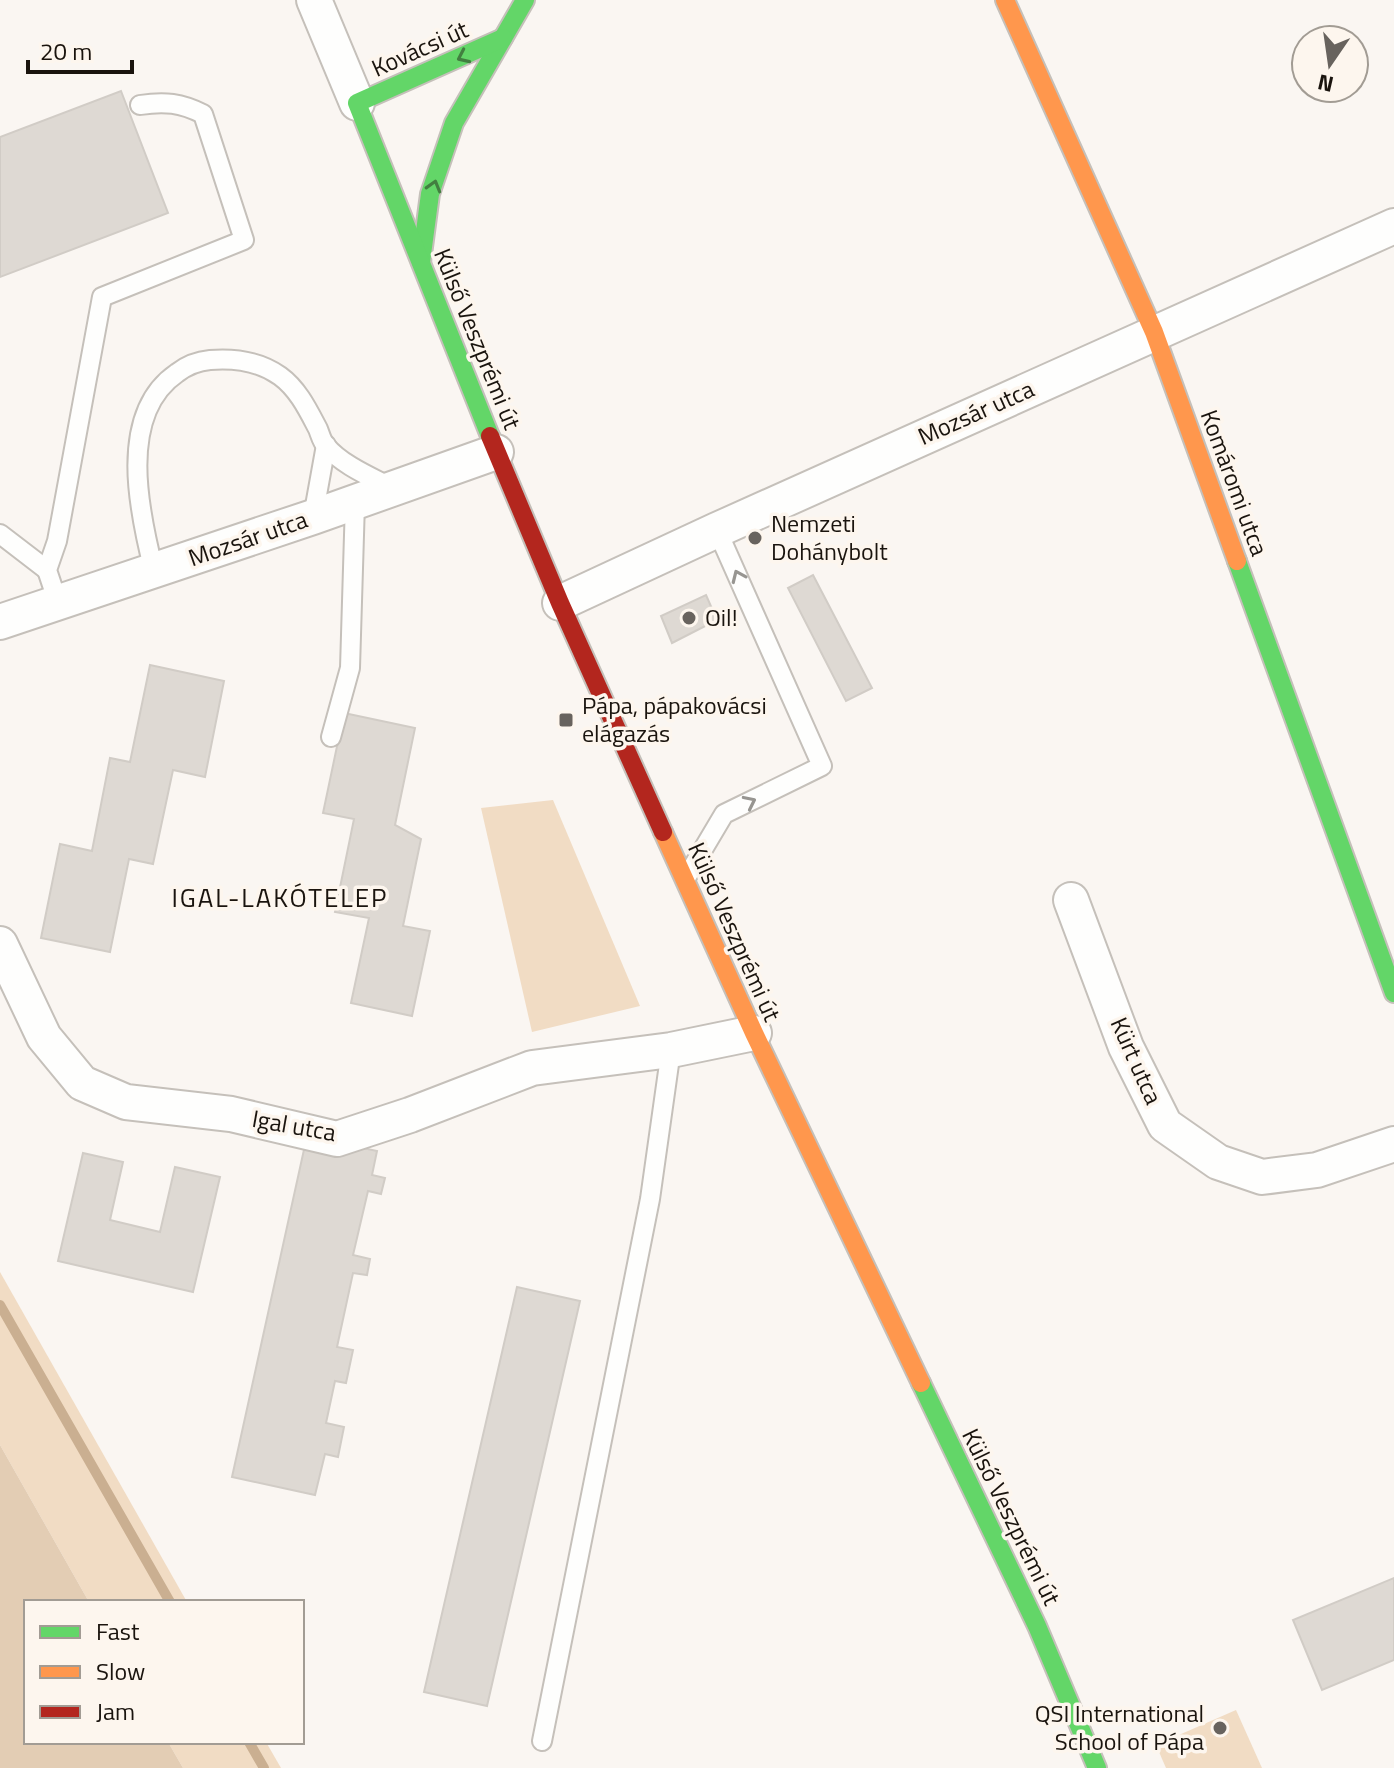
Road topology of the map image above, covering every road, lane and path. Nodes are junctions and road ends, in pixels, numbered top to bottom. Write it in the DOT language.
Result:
graph roads {
  1 [pos="314,0"];
  2 [pos="525,0"];
  3 [pos="1005,0"];
  4 [pos="503,38"];
  5 [pos="357,103"];
  6 [pos="140,105"];
  7 [pos="454,123"];
  8 [pos="369,136"];
  9 [pos="427,139"];
  10 [pos="396,141"];
  11 [pos="1394,226"];
  12 [pos="421,263"];
  13 [pos="1154,332"];
  14 [pos="326,445"];
  15 [pos="496,452"];
  16 [pos="392,488"];
  17 [pos="355,502"];
  18 [pos="313,517"];
  19 [pos="717,530"];
  20 [pos="0,534"];
  21 [pos="47,570"];
  22 [pos="154,571"];
  23 [pos="58,603"];
  24 [pos="560,603"];
  25 [pos="0,622"];
  26 [pos="331,737"];
  27 [pos="685,881"];
  28 [pos="1071,900"];
  29 [pos="0,944"];
  30 [pos="1394,993"];
  31 [pos="754,1033"];
  32 [pos="671,1050"];
  33 [pos="1394,1144"];
  34 [pos="542,1741"];
  35 [pos="1097,1768"];
  1 -- 5 [label="street"];
  2 -- 4 [label="street, Kovácsi út"];
  3 -- 13 [label="street, Komáromi utca"];
  4 -- 5 [label="street, Kovácsi út, one-way"];
  4 -- 7 [label="street, Kovácsi út"];
  5 -- 8 [label="street, Külső Veszprémi út"];
  6 -- 21 [label="lane"];
  7 -- 9 [label="street"];
  12 -- 7 [label="street, Kovácsi út, one-way"];
  8 -- 10 [label="street"];
  8 -- 12 [label="street, Külső Veszprémi út"];
  11 -- 13 [label="street, Mozsár utca"];
  12 -- 15 [label="street, Külső Veszprémi út"];
  13 -- 19 [label="street, Mozsár utca"];
  13 -- 30 [label="street, Komáromi utca"];
  14 -- 16 [label="lane"];
  14 -- 18 [label="lane"];
  14 -- 22 [label="lane"];
  15 -- 16 [label="street, Mozsár utca"];
  15 -- 24 [label="street, Külső Veszprémi út"];
  16 -- 17 [label="street, Mozsár utca"];
  17 -- 18 [label="street, Mozsár utca"];
  17 -- 26 [label="lane"];
  18 -- 22 [label="street, Mozsár utca"];
  19 -- 24 [label="street, Mozsár utca"];
  27 -- 19 [label="lane, one-way"];
  20 -- 21 [label="lane"];
  21 -- 23 [label="lane"];
  22 -- 23 [label="street, Mozsár utca"];
  23 -- 25 [label="street, Mozsár utca"];
  24 -- 27 [label="street, Külső Veszprémi út"];
  27 -- 31 [label="street, Külső Veszprémi út"];
  28 -- 33 [label="street, Kürt utca"];
  29 -- 32 [label="street, Igal utca"];
  31 -- 32 [label="street, Igal utca"];
  31 -- 35 [label="street, Külső Veszprémi út"];
  32 -- 34 [label="lane"];
}
